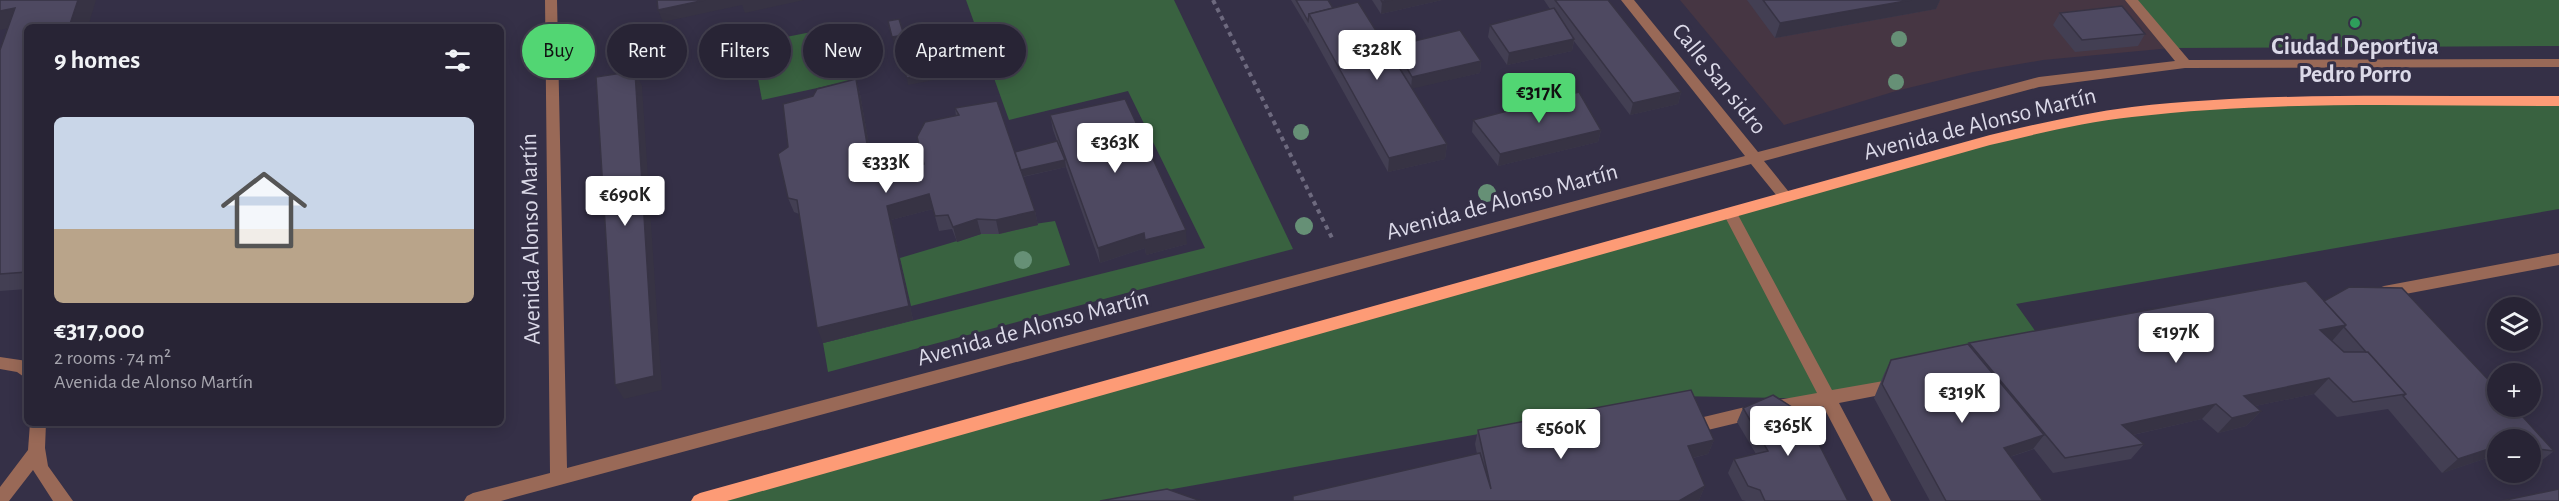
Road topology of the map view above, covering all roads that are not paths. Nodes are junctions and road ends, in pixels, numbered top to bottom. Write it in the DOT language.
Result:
graph roads {
  1 [pos="551,0"];
  2 [pos="1627,0"];
  3 [pos="2131,0"];
  4 [pos="2559,63"];
  5 [pos="2185,64"];
  6 [pos="2559,101"];
  7 [pos="1754,157"];
  8 [pos="1786,197"];
  9 [pos="1730,213"];
  10 [pos="2559,259"];
  11 [pos="2371,295"];
  12 [pos="0,363"];
  13 [pos="24,369"];
  14 [pos="1912,383"];
  15 [pos="1829,399"];
  16 [pos="38,426"];
  17 [pos="1670,431"];
  18 [pos="35,454"];
  19 [pos="559,478"];
  20 [pos="0,500"];
  21 [pos="64,501"];
  22 [pos="473,501"];
  23 [pos="700,501"];
  24 [pos="1882,501"];
  1 -- 19 [label="street, Avenida Alonso Martín"];
  2 -- 7 [label="street, Calle San sidro"];
  3 -- 5 [label="street"];
  4 -- 5 [label="street, Avenida de Alonso Martín"];
  5 -- 7 [label="street, Avenida de Alonso Martín"];
  6 -- 8 [label="main road, Avenida de Alonso Martín"];
  7 -- 8 [label="street, Calle San sidro"];
  7 -- 19 [label="street, Avenida de Alonso Martín"];
  8 -- 9 [label="main road, Avenida de Alonso Martín"];
  9 -- 15 [label="street"];
  9 -- 23 [label="main road, Avenida de Alonso Martín"];
  10 -- 11 [label="street"];
  12 -- 13 [label="street"];
  14 -- 15 [label="street"];
  15 -- 17 [label="street"];
  15 -- 24 [label="street"];
  16 -- 18 [label="street"];
  18 -- 20 [label="street"];
  18 -- 21 [label="street"];
  19 -- 22 [label="street, Avenida de Alonso Martín"];
}
